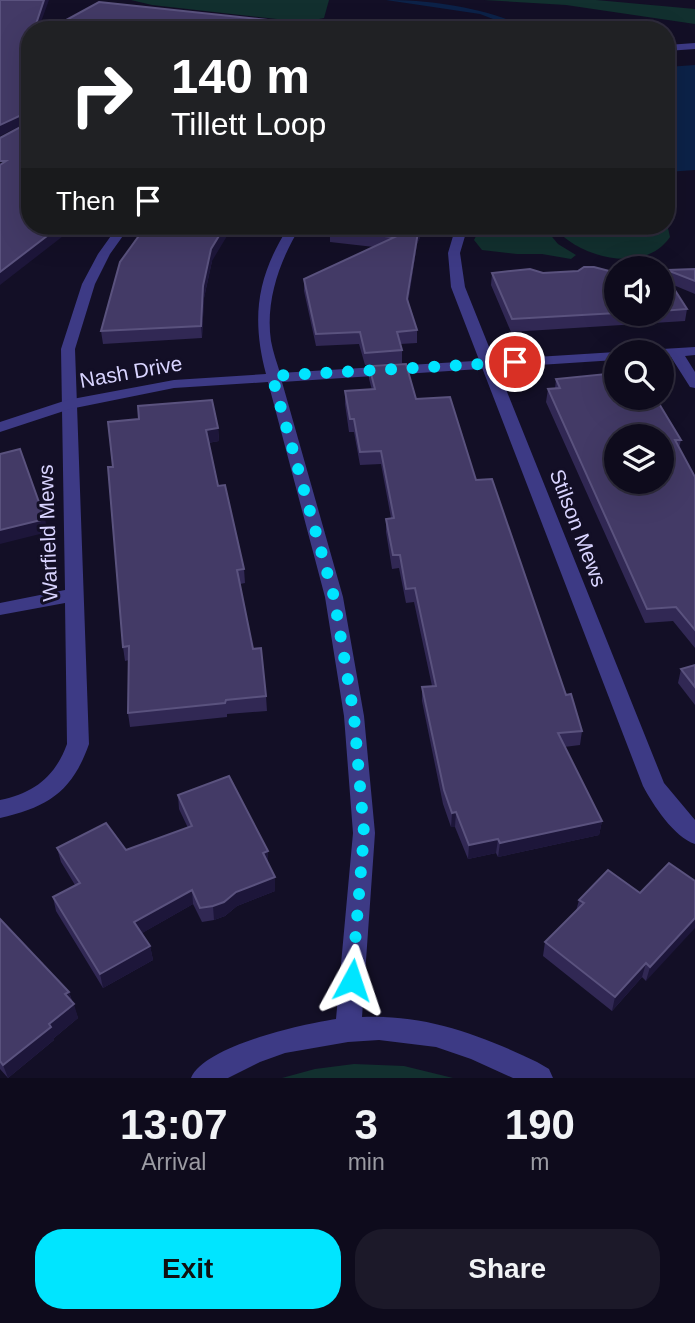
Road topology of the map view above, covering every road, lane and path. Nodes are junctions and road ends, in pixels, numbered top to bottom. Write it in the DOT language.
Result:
graph roads {
  1 [pos="695,46"];
  2 [pos="675,47"];
  3 [pos="118,235"];
  4 [pos="289,235"];
  5 [pos="459,235"];
  6 [pos="695,351"];
  7 [pos="674,353"];
  8 [pos="604,357"];
  9 [pos="674,360"];
  10 [pos="490,363"];
  11 [pos="272,376"];
  12 [pos="695,384"];
  13 [pos="67,405"];
  14 [pos="0,427"];
  15 [pos="73,596"];
  16 [pos="0,609"];
  17 [pos="0,809"];
  18 [pos="695,835"];
  19 [pos="348,1029"];
  20 [pos="204,1078"];
  21 [pos="540,1078"];
  1 -- 2 [label="street"];
  3 -- 13 [label="street, Warfield Mews"];
  4 -- 11 [label="street"];
  5 -- 10 [label="street, Stilson Mews"];
  6 -- 7 [label="street"];
  8 -- 10 [label="street, Nash Drive"];
  9 -- 12 [label="street"];
  10 -- 11 [label="street, Nash Drive"];
  10 -- 18 [label="street, Stilson Mews"];
  11 -- 13 [label="street, Nash Drive"];
  11 -- 19 [label="street"];
  13 -- 14 [label="street, Nash Drive"];
  13 -- 15 [label="street, Warfield Mews"];
  15 -- 16 [label="street"];
  15 -- 17 [label="street, Warfield Mews"];
  19 -- 20 [label="street"];
  19 -- 21 [label="street"];
}
